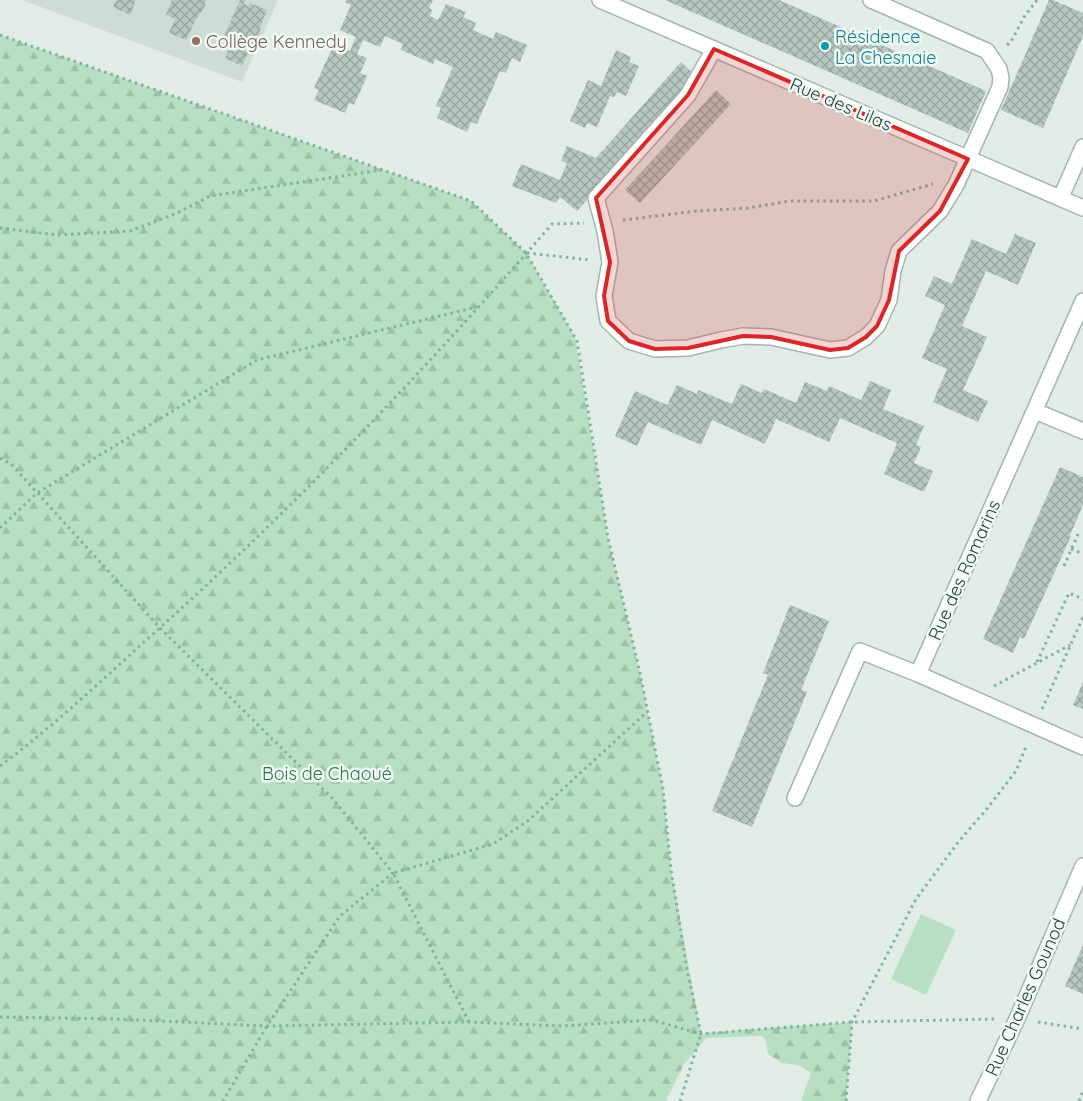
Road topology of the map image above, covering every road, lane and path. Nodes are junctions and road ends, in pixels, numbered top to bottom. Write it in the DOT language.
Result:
graph roads {
  1 [pos="600,0"];
  2 [pos="871,0"];
  3 [pos="1037,0"];
  4 [pos="0,35"];
  5 [pos="714,49"];
  6 [pos="992,57"];
  7 [pos="1083,147"];
  8 [pos="968,159"];
  9 [pos="382,169"];
  10 [pos="956,185"];
  11 [pos="1061,197"];
  12 [pos="1083,208"];
  13 [pos="602,222"];
  14 [pos="0,228"];
  15 [pos="526,253"];
  16 [pos="610,262"];
  17 [pos="1083,301"];
  18 [pos="477,307"];
  19 [pos="1035,411"];
  20 [pos="1083,432"];
  21 [pos="0,458"];
  22 [pos="37,493"];
  23 [pos="0,528"];
  24 [pos="1078,532"];
  25 [pos="1071,549"];
  26 [pos="1083,554"];
  27 [pos="1064,566"];
  28 [pos="1083,599"];
  29 [pos="1083,617"];
  30 [pos="160,628"];
  31 [pos="1070,645"];
  32 [pos="1037,663"];
  33 [pos="918,674"];
  34 [pos="971,698"];
  35 [pos="648,710"];
  36 [pos="1035,726"];
  37 [pos="1083,747"];
  38 [pos="0,766"];
  39 [pos="795,798"];
  40 [pos="1083,866"];
  41 [pos="393,873"];
  42 [pos="0,1017"];
  43 [pos="1017,1019"];
  44 [pos="469,1022"];
  45 [pos="852,1022"];
  46 [pos="267,1026"];
  47 [pos="1083,1029"];
  48 [pos="702,1034"];
  49 [pos="1083,1091"];
  50 [pos="223,1101"];
  51 [pos="680,1101"];
  52 [pos="846,1101"];
  53 [pos="978,1101"];
  54 [pos="1079,1101"];
  1 -- 5 [label="street, Rue des Lilas"];
  2 -- 6 [label="street"];
  3 -- 6 [label="path"];
  4 -- 9 [label="path"];
  5 -- 8 [label="street, Rue des Lilas"];
  5 -- 13 [label="street"];
  6 -- 8 [label="street"];
  7 -- 11 [label="street"];
  8 -- 10 [label="street"];
  8 -- 11 [label="street, Rue des Lilas"];
  9 -- 14 [label="path"];
  9 -- 15 [label="path"];
  10 -- 13 [label="path"];
  10 -- 16 [label="street"];
  11 -- 12 [label="street, Rue des Lilas"];
  13 -- 15 [label="path"];
  13 -- 16 [label="street"];
  15 -- 16 [label="path"];
  15 -- 18 [label="path"];
  15 -- 35 [label="path"];
  17 -- 19 [label="street, Rue des Romarins"];
  18 -- 22 [label="path"];
  18 -- 30 [label="path"];
  19 -- 20 [label="street"];
  19 -- 33 [label="street, Rue des Romarins"];
  21 -- 22 [label="path"];
  22 -- 23 [label="path"];
  22 -- 30 [label="path"];
  24 -- 25 [label="path"];
  25 -- 26 [label="path"];
  25 -- 27 [label="path"];
  28 -- 32 [label="path"];
  29 -- 31 [label="path"];
  30 -- 38 [label="path"];
  30 -- 41 [label="path"];
  31 -- 32 [label="path"];
  31 -- 36 [label="path"];
  32 -- 34 [label="path"];
  33 -- 34 [label="street"];
  33 -- 39 [label="street"];
  34 -- 36 [label="street"];
  35 -- 41 [label="path"];
  35 -- 48 [label="path"];
  36 -- 37 [label="street"];
  36 -- 45 [label="path"];
  40 -- 43 [label="street, Rue Charles Gounod"];
  41 -- 44 [label="path"];
  41 -- 46 [label="path"];
  42 -- 46 [label="path"];
  43 -- 45 [label="path"];
  43 -- 47 [label="path"];
  43 -- 53 [label="street, Rue Charles Gounod"];
  44 -- 46 [label="path"];
  44 -- 48 [label="path"];
  45 -- 48 [label="path"];
  45 -- 52 [label="path"];
  46 -- 50 [label="path"];
  48 -- 51 [label="path"];
  49 -- 54 [label="path"];
}
